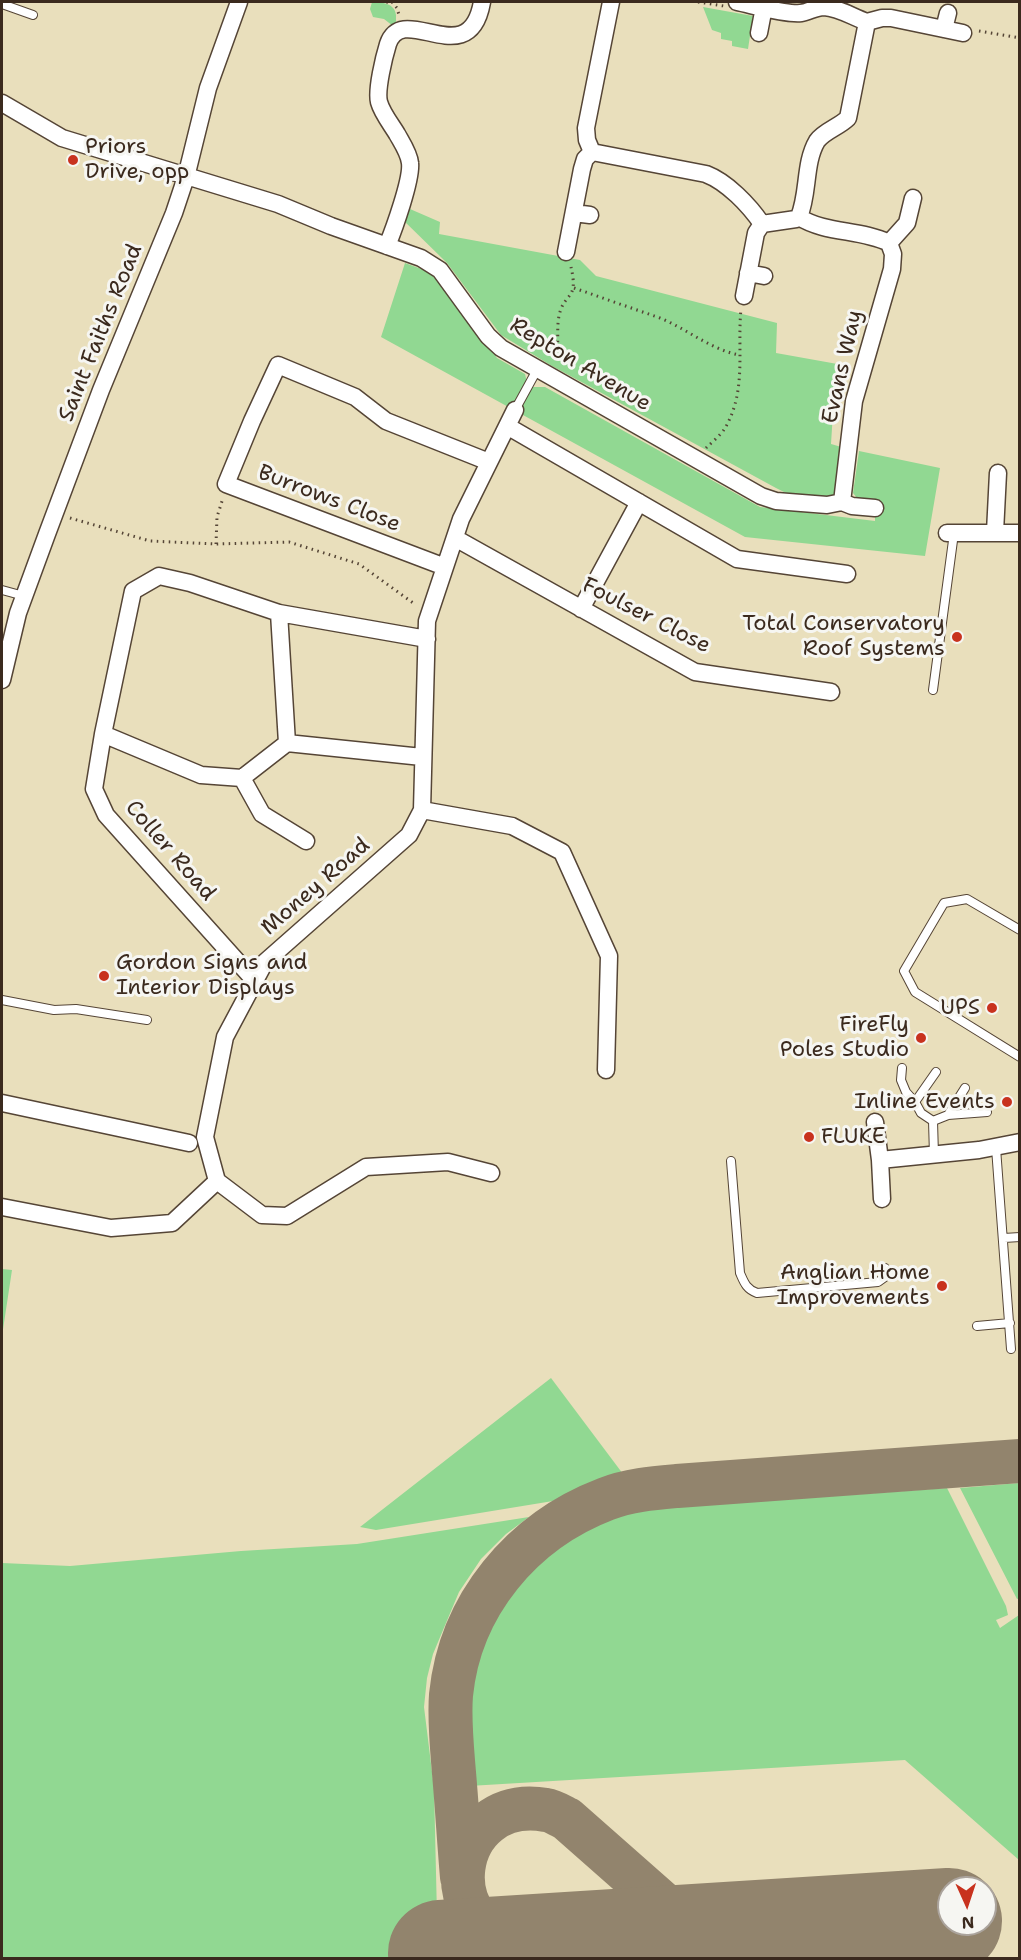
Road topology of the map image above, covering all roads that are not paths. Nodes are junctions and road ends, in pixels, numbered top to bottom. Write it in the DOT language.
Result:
graph roads {
  1 [pos="239,2"];
  2 [pos="482,2"];
  3 [pos="611,2"];
  4 [pos="2,4"];
  5 [pos="732,4"];
  6 [pos="764,7"];
  7 [pos="33,15"];
  8 [pos="867,22"];
  9 [pos="759,33"];
  10 [pos="963,33"];
  11 [pos="2,103"];
  12 [pos="592,152"];
  13 [pos="186,177"];
  14 [pos="913,198"];
  15 [pos="800,217"];
  16 [pos="762,224"];
  17 [pos="889,243"];
  18 [pos="387,246"];
  19 [pos="566,252"];
  20 [pos="744,296"];
  21 [pos="543,371"];
  22 [pos="515,410"];
  23 [pos="507,426"];
  24 [pos="489,462"];
  25 [pos="998,473"];
  26 [pos="639,502"];
  27 [pos="842,502"];
  28 [pos="875,508"];
  29 [pos="995,532"];
  30 [pos="951,533"];
  31 [pos="1020,533"];
  32 [pos="455,538"];
  33 [pos="445,567"];
  34 [pos="847,574"];
  35 [pos="2,590"];
  36 [pos="24,596"];
  37 [pos="581,609"];
  38 [pos="279,614"];
  39 [pos="427,639"];
  40 [pos="2,680"];
  41 [pos="933,690"];
  42 [pos="831,692"];
  43 [pos="103,735"];
  44 [pos="287,743"];
  45 [pos="422,757"];
  46 [pos="242,777"];
  47 [pos="422,810"];
  48 [pos="306,841"];
  49 [pos="1020,930"];
  50 [pos="254,981"];
  51 [pos="2,1000"];
  52 [pos="147,1020"];
  53 [pos="1020,1057"];
  54 [pos="902,1068"];
  55 [pos="606,1070"];
  56 [pos="936,1072"];
  57 [pos="965,1088"];
  58 [pos="915,1102"];
  59 [pos="2,1103"];
  60 [pos="987,1112"];
  61 [pos="948,1115"];
  62 [pos="933,1121"];
  63 [pos="875,1122"];
  64 [pos="1020,1142"];
  65 [pos="189,1143"];
  66 [pos="996,1148"];
  67 [pos="934,1156"];
  68 [pos="880,1160"];
  69 [pos="731,1161"];
  70 [pos="491,1173"];
  71 [pos="217,1181"];
  72 [pos="882,1199"];
  73 [pos="2,1207"];
  74 [pos="1020,1237"];
  75 [pos="1004,1238"];
  76 [pos="885,1268"];
  77 [pos="1010,1323"];
  78 [pos="976,1326"];
  79 [pos="1011,1349"];
  1 -- 13 [label="street, Saint Faiths Road"];
  2 -- 18 [label="street"];
  3 -- 12 [label="street"];
  4 -- 7 [label="lane"];
  5 -- 6 [label="street"];
  6 -- 8 [label="street"];
  6 -- 9 [label="street"];
  8 -- 10 [label="street"];
  8 -- 15 [label="street"];
  11 -- 13 [label="street, Repton Avenue"];
  12 -- 16 [label="street"];
  12 -- 19 [label="street"];
  13 -- 18 [label="street, Repton Avenue"];
  13 -- 36 [label="street, Saint Faiths Road"];
  14 -- 17 [label="street"];
  15 -- 16 [label="street"];
  15 -- 17 [label="street"];
  16 -- 20 [label="street"];
  17 -- 27 [label="street, Evans Way"];
  18 -- 21 [label="street, Repton Avenue"];
  21 -- 22 [label="lane"];
  21 -- 27 [label="street, Repton Avenue"];
  22 -- 23 [label="street, Money Road"];
  23 -- 24 [label="street, Money Road"];
  23 -- 26 [label="street"];
  24 -- 32 [label="street, Money Road"];
  24 -- 33 [label="street, Burrows Close"];
  25 -- 29 [label="street"];
  26 -- 34 [label="street"];
  26 -- 37 [label="street"];
  27 -- 28 [label="street, Repton Avenue"];
  29 -- 30 [label="street"];
  29 -- 31 [label="street"];
  30 -- 41 [label="lane"];
  32 -- 33 [label="street, Money Road"];
  32 -- 37 [label="street, Foulser Close"];
  33 -- 39 [label="street, Money Road"];
  35 -- 36 [label="lane"];
  36 -- 40 [label="street, Saint Faiths Road"];
  37 -- 42 [label="street, Foulser Close"];
  38 -- 39 [label="street, Coller Road"];
  38 -- 43 [label="street, Coller Road"];
  38 -- 44 [label="street"];
  39 -- 45 [label="street, Money Road"];
  43 -- 46 [label="street"];
  43 -- 50 [label="street, Coller Road"];
  44 -- 45 [label="street"];
  44 -- 46 [label="street"];
  45 -- 47 [label="street, Money Road"];
  46 -- 48 [label="street"];
  47 -- 50 [label="street, Money Road"];
  47 -- 55 [label="street"];
  49 -- 53 [label="lane"];
  50 -- 71 [label="street, Money Road"];
  51 -- 52 [label="lane"];
  54 -- 58 [label="lane"];
  56 -- 58 [label="lane"];
  57 -- 61 [label="lane"];
  58 -- 62 [label="lane"];
  59 -- 65 [label="street"];
  60 -- 61 [label="lane"];
  61 -- 62 [label="lane"];
  62 -- 67 [label="lane"];
  63 -- 68 [label="street"];
  64 -- 66 [label="street"];
  66 -- 67 [label="street"];
  66 -- 75 [label="lane"];
  67 -- 68 [label="street"];
  68 -- 72 [label="street"];
  69 -- 76 [label="lane"];
  70 -- 71 [label="street"];
  71 -- 73 [label="street"];
  74 -- 75 [label="lane"];
  75 -- 77 [label="lane"];
  77 -- 78 [label="lane"];
  77 -- 79 [label="lane"];
}
